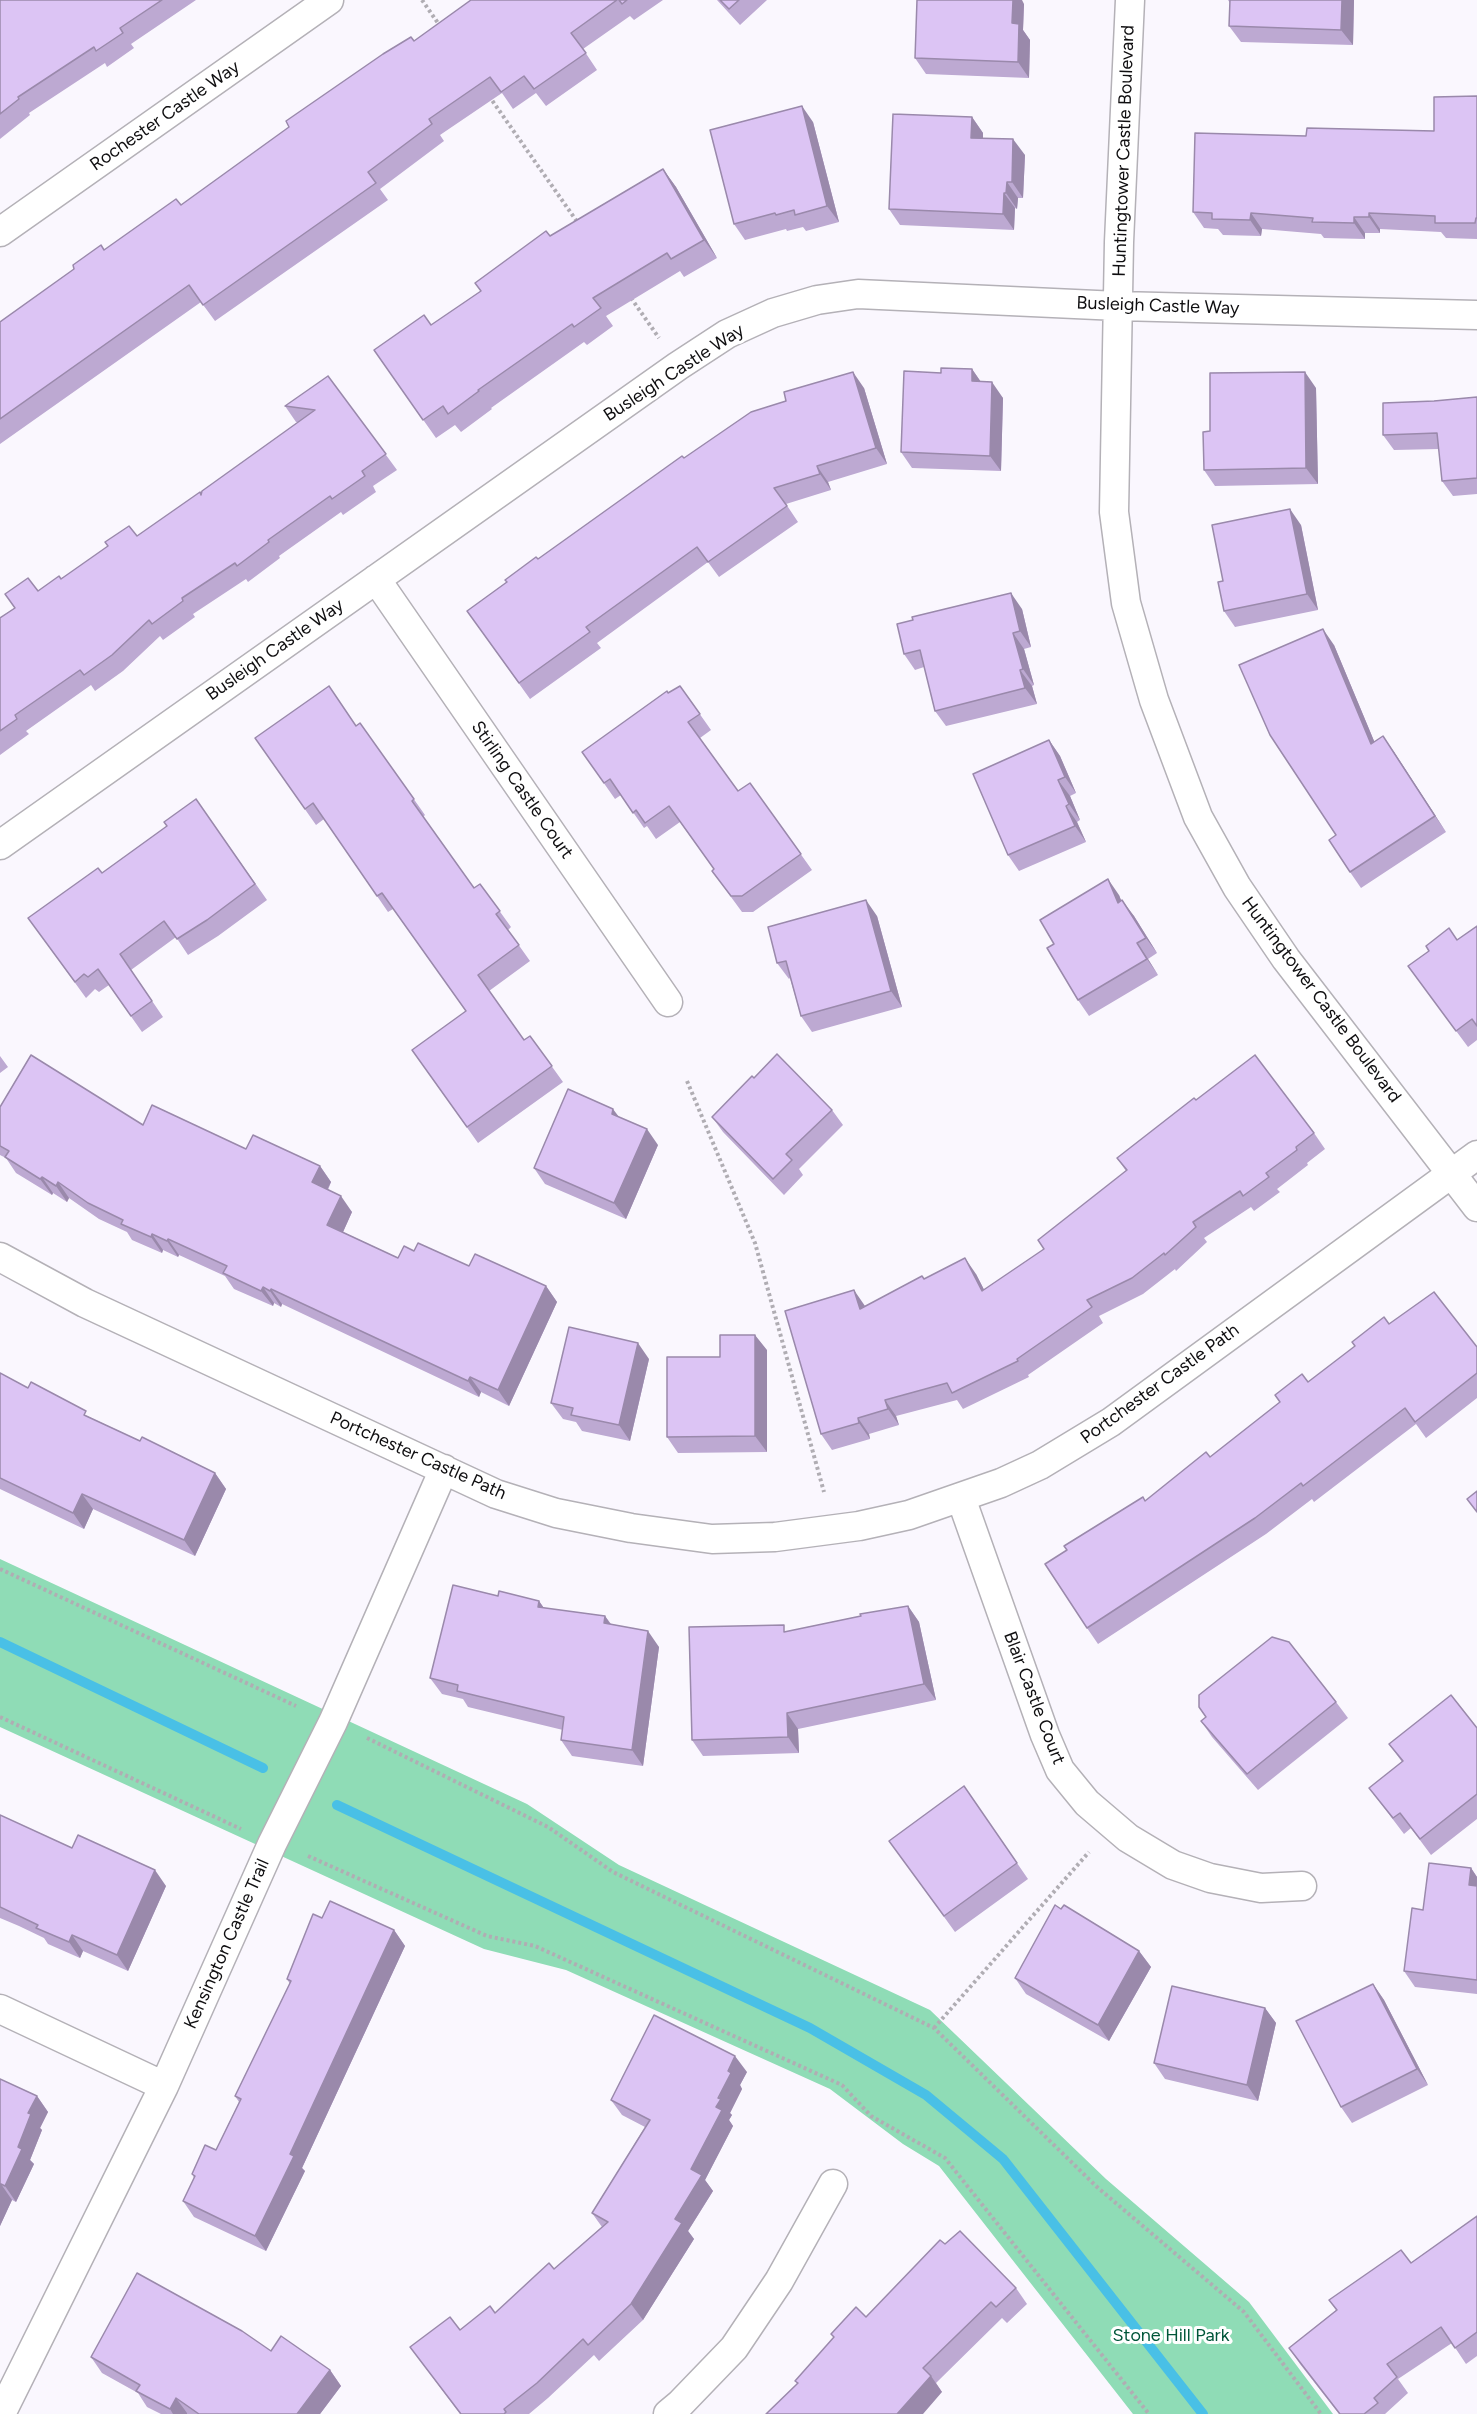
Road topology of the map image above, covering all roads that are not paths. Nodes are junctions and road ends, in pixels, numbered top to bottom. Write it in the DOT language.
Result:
graph roads {
  1 [pos="329,0"];
  2 [pos="1130,0"];
  3 [pos="0,232"];
  4 [pos="1118,306"];
  5 [pos="1477,315"];
  6 [pos="376,579"];
  7 [pos="0,845"];
  8 [pos="668,1002"];
  9 [pos="1477,1155"];
  10 [pos="1451,1174"];
  11 [pos="1477,1208"];
  12 [pos="0,1257"];
  13 [pos="444,1470"];
  14 [pos="961,1498"];
  15 [pos="1302,1886"];
  16 [pos="0,2009"];
  17 [pos="164,2086"];
  18 [pos="833,2184"];
  19 [pos="1,2414"];
  20 [pos="668,2414"];
  1 -- 3 [label="street, Rochester Castle Way"];
  2 -- 4 [label="street, Huntingtower Castle Boulevard"];
  4 -- 5 [label="street, Busleigh Castle Way"];
  4 -- 6 [label="street, Busleigh Castle Way"];
  4 -- 10 [label="street, Huntingtower Castle Boulevard"];
  6 -- 7 [label="street, Busleigh Castle Way"];
  6 -- 8 [label="street, Stirling Castle Court"];
  9 -- 10 [label="street, Portchester Castle Path"];
  10 -- 11 [label="street, Huntingtower Castle Boulevard"];
  10 -- 14 [label="street, Portchester Castle Path"];
  12 -- 13 [label="street, Portchester Castle Path"];
  13 -- 14 [label="street, Portchester Castle Path"];
  13 -- 17 [label="street, Kensington Castle Trail"];
  14 -- 15 [label="street, Blair Castle Court"];
  16 -- 17 [label="street"];
  17 -- 19 [label="street, Kensington Castle Trail"];
  18 -- 20 [label="street"];
}
